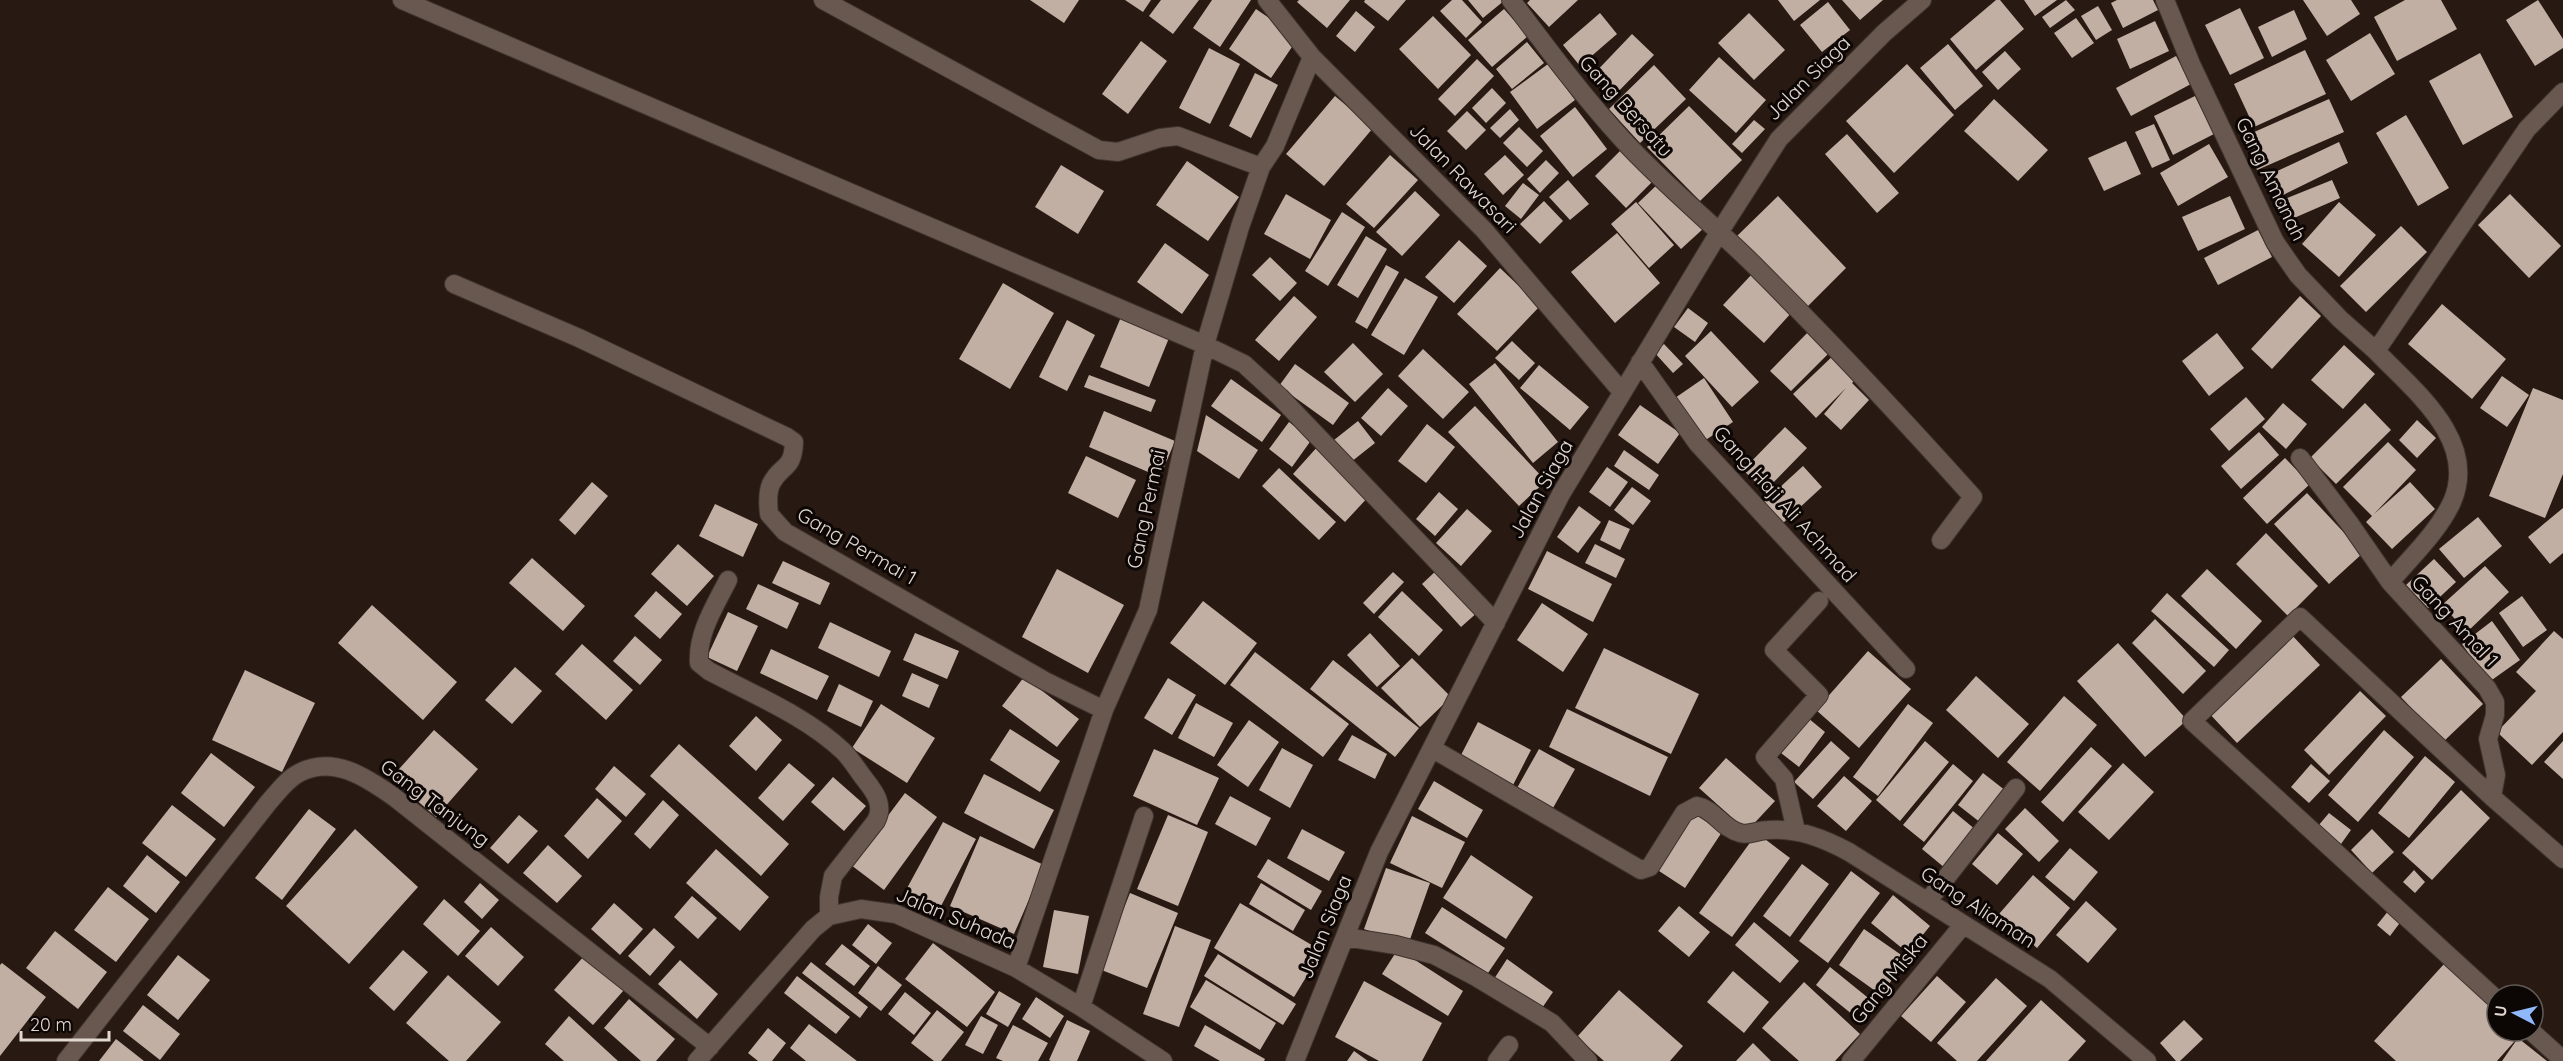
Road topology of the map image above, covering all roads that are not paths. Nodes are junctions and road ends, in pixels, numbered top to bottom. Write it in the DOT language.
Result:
graph roads {
  1 [pos="402,0"];
  2 [pos="823,0"];
  3 [pos="1267,0"];
  4 [pos="1293,0"];
  5 [pos="1511,0"];
  6 [pos="1922,0"];
  7 [pos="2165,0"];
  8 [pos="1280,14"];
  9 [pos="1312,57"];
  10 [pos="2563,92"];
  11 [pos="1261,167"];
  12 [pos="1720,231"];
  13 [pos="454,284"];
  14 [pos="1205,345"];
  15 [pos="2376,351"];
  16 [pos="1640,362"];
  17 [pos="1622,392"];
  18 [pos="2300,458"];
  19 [pos="1941,540"];
  20 [pos="728,580"];
  21 [pos="2390,582"];
  22 [pos="1819,601"];
  23 [pos="1496,623"];
  24 [pos="1906,669"];
  25 [pos="1104,710"];
  26 [pos="1432,749"];
  27 [pos="2016,788"];
  28 [pos="2492,796"];
  29 [pos="1144,816"];
  30 [pos="1796,831"];
  31 [pos="2563,859"];
  32 [pos="1928,901"];
  33 [pos="829,916"];
  34 [pos="1963,925"];
  35 [pos="1345,937"];
  36 [pos="1016,968"];
  37 [pos="2485,989"];
  38 [pos="1081,1007"];
  39 [pos="2544,1043"];
  40 [pos="1509,1045"];
  41 [pos="710,1047"];
  42 [pos="2563,1060"];
  43 [pos="66,1061"];
  44 [pos="697,1061"];
  45 [pos="1163,1061"];
  46 [pos="1295,1061"];
  47 [pos="1497,1061"];
  48 [pos="1588,1061"];
  49 [pos="1851,1061"];
  50 [pos="2147,1061"];
  1 -- 14 [label="street"];
  2 -- 11 [label="street"];
  3 -- 8 [label="street, Jalan Rawasari"];
  4 -- 8 [label="street"];
  5 -- 12 [label="street, Gang Bersatu"];
  6 -- 12 [label="street, Jalan Siaga"];
  7 -- 15 [label="street, Gang Amanah"];
  8 -- 9 [label="street, Jalan Rawasari"];
  9 -- 11 [label="street, Gang Permai"];
  9 -- 17 [label="street, Jalan Rawasari"];
  10 -- 15 [label="street"];
  11 -- 14 [label="street, Gang Permai"];
  12 -- 16 [label="street, Jalan Siaga"];
  12 -- 19 [label="street, Gang Bersatu"];
  13 -- 25 [label="street, Gang Permai 1"];
  14 -- 23 [label="street"];
  14 -- 25 [label="street, Gang Permai"];
  15 -- 21 [label="street, Gang Amal 1"];
  16 -- 17 [label="street, Jalan Siaga"];
  16 -- 24 [label="street, Gang Haji Ali Achmad"];
  17 -- 23 [label="street, Jalan Siaga"];
  18 -- 21 [label="street"];
  20 -- 33 [label="street"];
  21 -- 28 [label="street, Gang Amal 1"];
  22 -- 30 [label="street"];
  23 -- 26 [label="street, Jalan Siaga"];
  25 -- 36 [label="street, Gang Permai"];
  26 -- 30 [label="street, Gang Aliaman"];
  26 -- 35 [label="street, Jalan Siaga"];
  27 -- 32 [label="street"];
  28 -- 31 [label="street"];
  28 -- 37 [label="street"];
  29 -- 38 [label="street"];
  30 -- 32 [label="street, Gang Aliaman"];
  32 -- 34 [label="street, Gang Aliaman"];
  33 -- 36 [label="street, Jalan Suhada"];
  33 -- 41 [label="street, Jalan Suhada"];
  34 -- 49 [label="street, Gang Miska"];
  34 -- 50 [label="street, Gang Aliaman"];
  35 -- 46 [label="street, Jalan Siaga"];
  35 -- 48 [label="street"];
  36 -- 38 [label="street, Jalan Suhada"];
  38 -- 45 [label="street, Jalan Suhada"];
  39 -- 42 [label="street"];
  40 -- 47 [label="street"];
  41 -- 43 [label="street, Gang Tanjung"];
  41 -- 44 [label="street, Jalan Suhada"];
}
